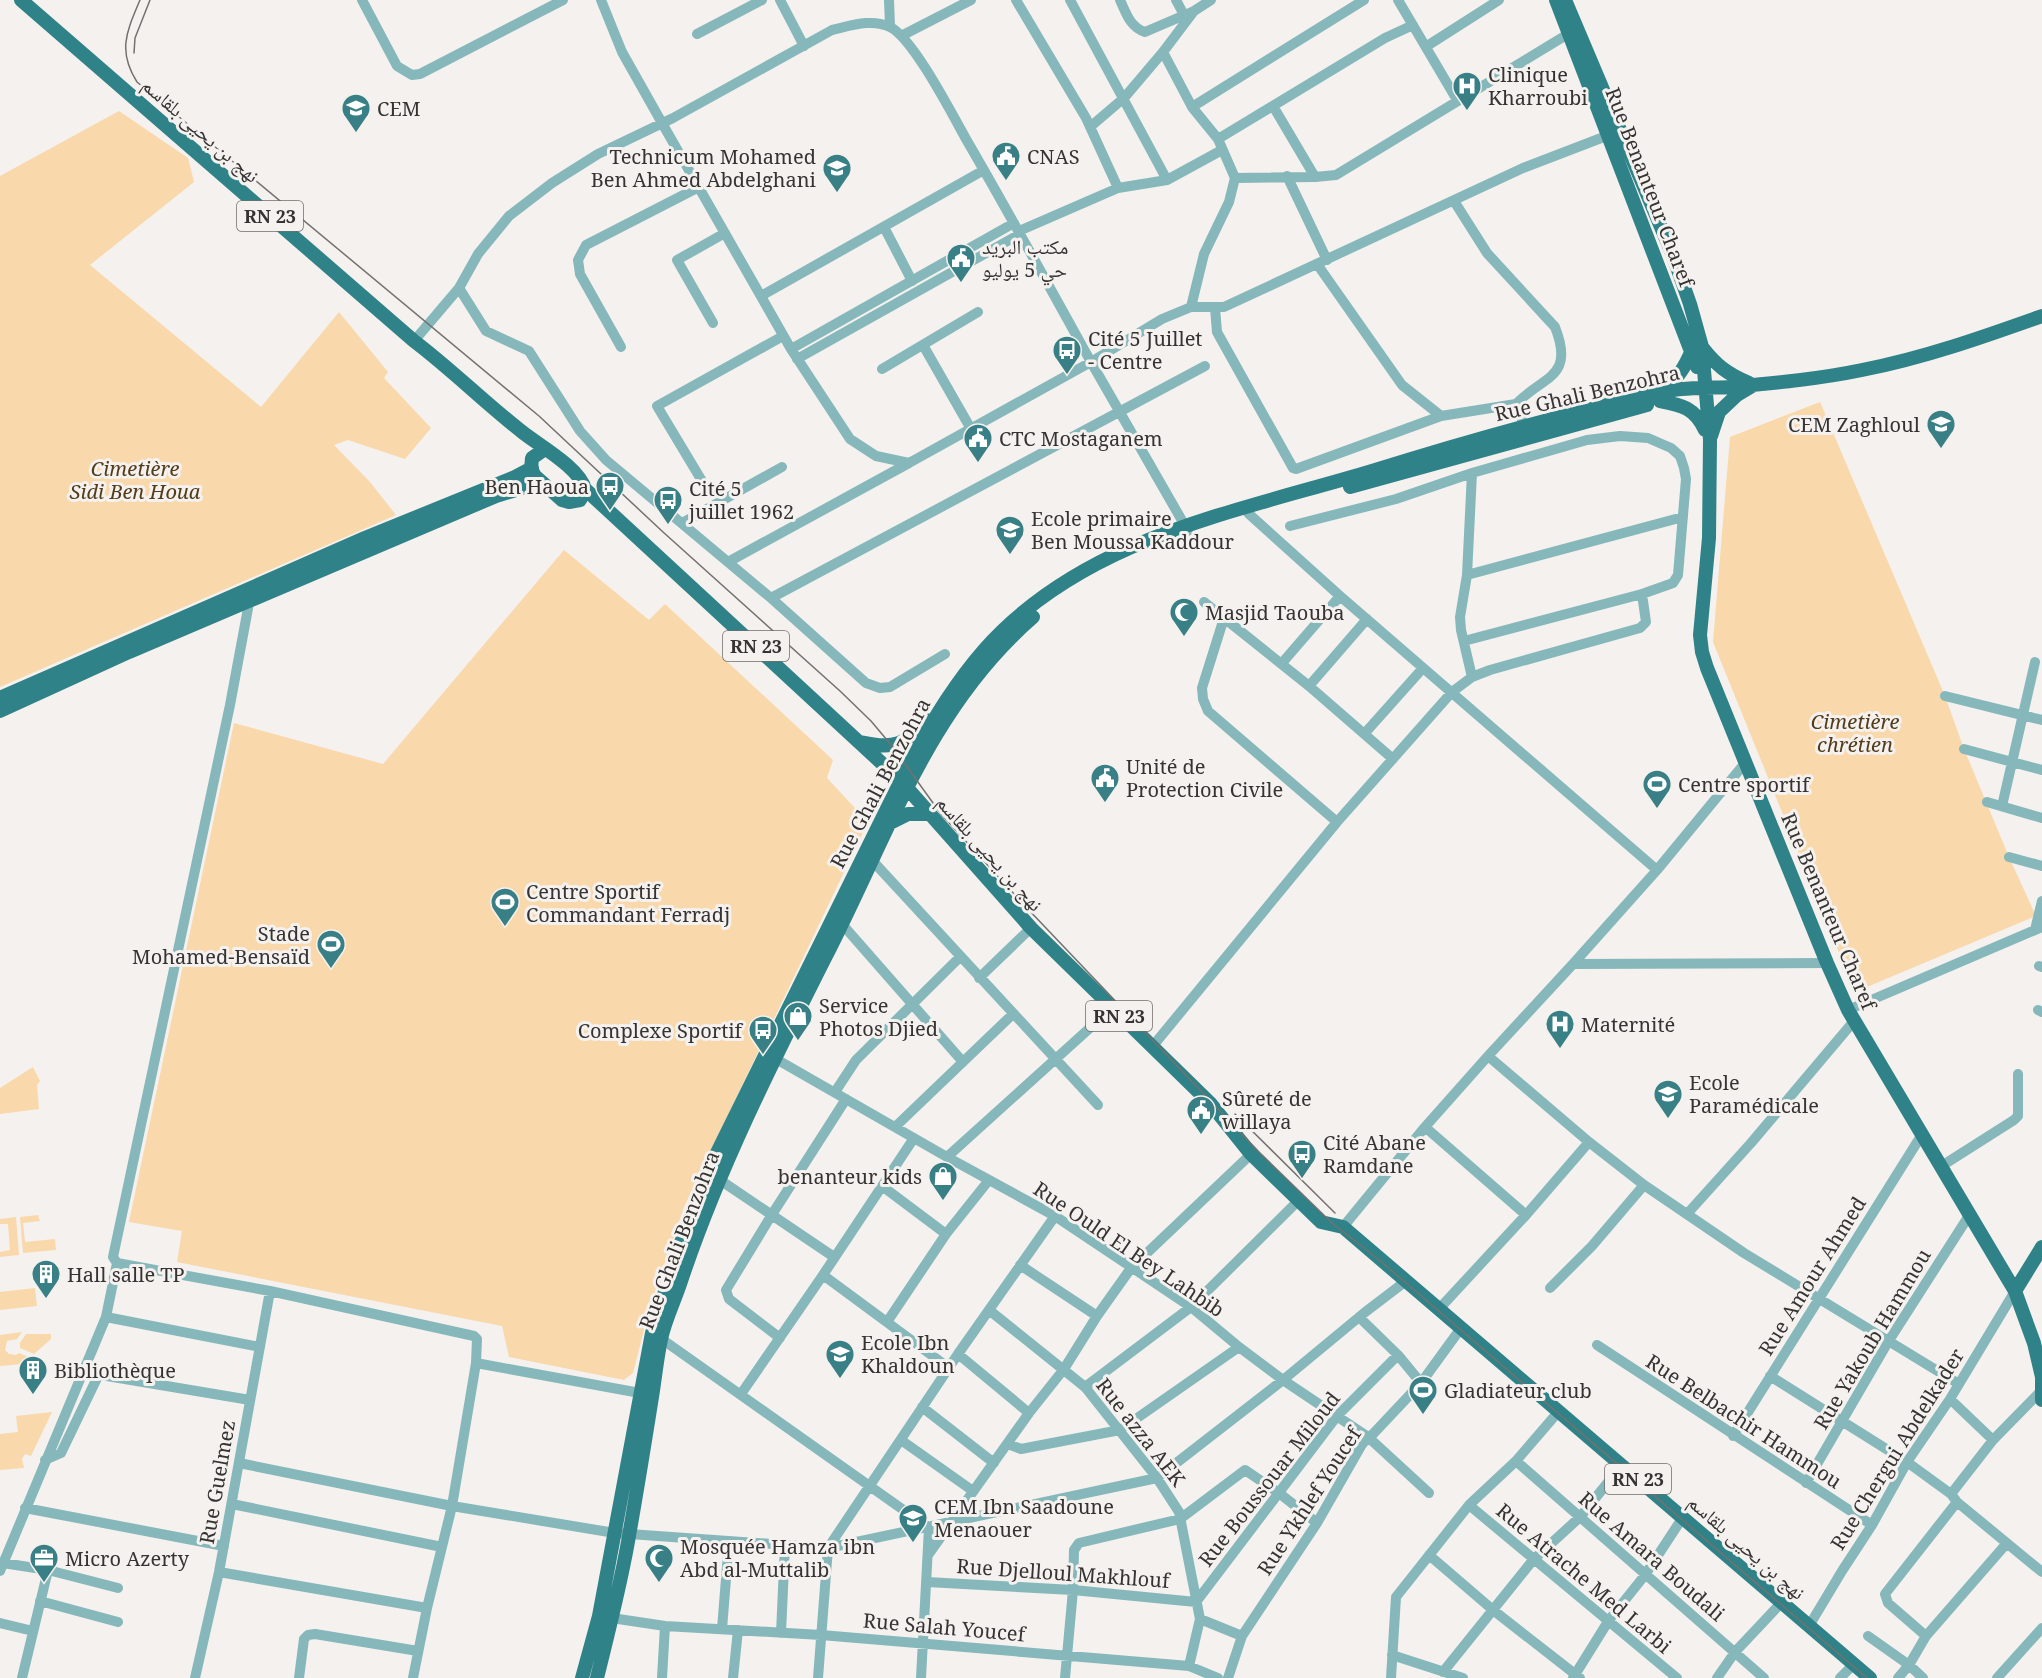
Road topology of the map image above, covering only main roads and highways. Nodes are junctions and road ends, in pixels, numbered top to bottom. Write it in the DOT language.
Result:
graph roads {
  1 [pos="21,0"];
  2 [pos="1556,0"];
  3 [pos="1565,0"];
  4 [pos="2042,316"];
  5 [pos="1697,348"];
  6 [pos="1754,385"];
  7 [pos="1704,389"];
  8 [pos="1660,397"];
  9 [pos="520,430"];
  10 [pos="1710,440"];
  11 [pos="545,449"];
  12 [pos="532,463"];
  13 [pos="542,482"];
  14 [pos="585,489"];
  15 [pos="575,502"];
  16 [pos="603,505"];
  17 [pos="1246,511"];
  18 [pos="1186,528"];
  19 [pos="247,596"];
  20 [pos="0,698"];
  21 [pos="943,703"];
  22 [pos="0,711"];
  23 [pos="860,742"];
  24 [pos="903,784"];
  25 [pos="930,814"];
  26 [pos="888,824"];
  27 [pos="868,856"];
  28 [pos="771,1055"];
  29 [pos="2042,1247"];
  30 [pos="2015,1291"];
  31 [pos="657,1335"];
  32 [pos="2042,1378"];
  33 [pos="2042,1390"];
  34 [pos="2042,1400"];
  35 [pos="606,1617"];
  36 [pos="582,1678"];
  37 [pos="597,1678"];
  38 [pos="1870,1678"];
  1 -- 9 [label="main road, نهج بن يحيى بلقاسم / RN 23"];
  2 -- 5 [label="main road, Rue Benanteur Charef"];
  3 -- 5 [label="main road, Rue Benanteur Charef"];
  4 -- 6 [label="main road, Rue Ghali Benzohra"];
  5 -- 6 [label="main road"];
  5 -- 7 [label="main road, Rue Benanteur Charef"];
  5 -- 8 [label="main road"];
  6 -- 7 [label="main road, Rue Ghali Benzohra"];
  6 -- 10 [label="main road"];
  7 -- 8 [label="main road, Rue Ghali Benzohra"];
  7 -- 10 [label="main road, Rue Benanteur Charef"];
  8 -- 10 [label="main road"];
  8 -- 17 [label="main road, Rue Ghali Benzohra"];
  8 -- 17 [label="main road, Rue Ghali Benzohra"];
  9 -- 11 [label="main road, نهج بن يحيى بلقاسم / RN 23"];
  9 -- 12 [label="main road, نهج بن يحيى بلقاسم / RN 23"];
  10 -- 30 [label="main road, Rue Benanteur Charef"];
  11 -- 12 [label="main road"];
  11 -- 14 [label="main road, نهج بن يحيى بلقاسم"];
  12 -- 13 [label="main road, نهج بن يحيى بلقاسم"];
  12 -- 19 [label="main road"];
  13 -- 15 [label="main road, نهج بن يحيى بلقاسم"];
  13 -- 19 [label="main road"];
  14 -- 15 [label="main road"];
  14 -- 16 [label="main road, نهج بن يحيى بلقاسم / RN 23"];
  15 -- 16 [label="main road"];
  16 -- 23 [label="main road, نهج بن يحيى بلقاسم / RN 23"];
  17 -- 18 [label="main road, Rue Ghali Benzohra"];
  18 -- 21 [label="main road, Rue Ghali Benzohra"];
  18 -- 24 [label="main road, Rue Ghali Benzohra"];
  19 -- 20 [label="main road"];
  19 -- 22 [label="main road"];
  21 -- 23 [label="main road"];
  21 -- 24 [label="main road, Rue Ghali Benzohra"];
  23 -- 24 [label="main road, نهج بن يحيى بلقاسم / RN 23"];
  24 -- 25 [label="main road, نهج بن يحيى بلقاسم / RN 23"];
  24 -- 26 [label="main road, Rue Ghali Benzohra"];
  24 -- 27 [label="main road, Rue Ghali Benzohra"];
  25 -- 26 [label="main road"];
  25 -- 38 [label="main road, نهج بن يحيى بلقاسم / RN 23"];
  26 -- 27 [label="main road, Rue Ghali Benzohra"];
  27 -- 28 [label="main road, Rue Ghali Benzohra"];
  27 -- 28 [label="main road, Rue Ghali Benzohra"];
  28 -- 31 [label="main road, Rue Ghali Benzohra"];
  28 -- 31 [label="main road, Rue Ghali Benzohra"];
  29 -- 30 [label="main road"];
  30 -- 32 [label="main road, Rue Benanteur Charef"];
  31 -- 35 [label="main road, Rue Ghali Benzohra"];
  31 -- 35 [label="main road, Rue Ghali Benzohra"];
  32 -- 33 [label="main road, Rue Benanteur Charef"];
  33 -- 34 [label="main road, Rue Benanteur Charef"];
  35 -- 36 [label="main road, Rue Ghali Benzohra"];
  35 -- 37 [label="main road, Rue Ghali Benzohra"];
}
